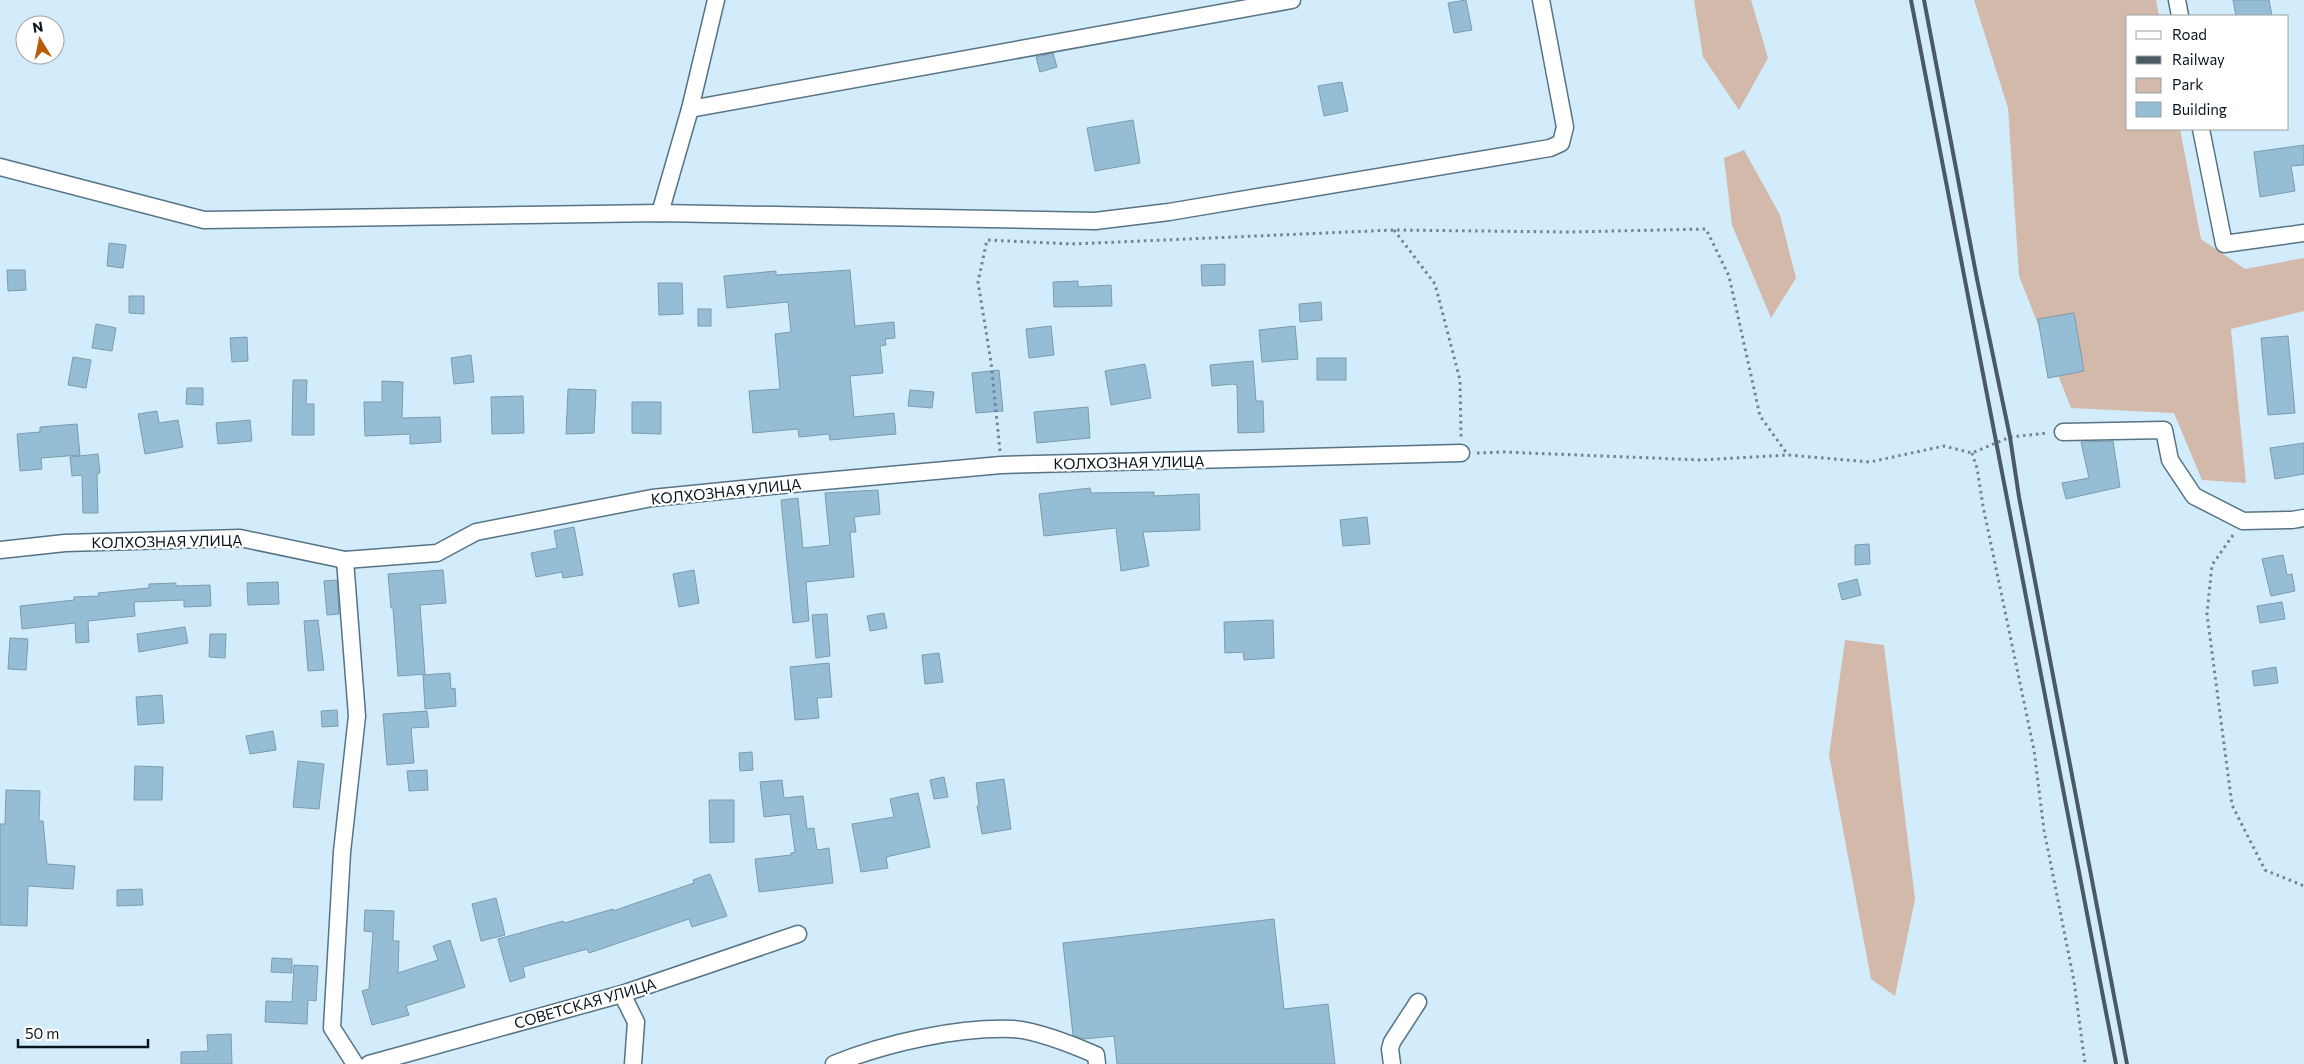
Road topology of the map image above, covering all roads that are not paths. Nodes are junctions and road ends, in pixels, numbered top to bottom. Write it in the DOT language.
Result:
graph roads {
  1 [pos="716,0"];
  2 [pos="1292,0"];
  3 [pos="1541,0"];
  4 [pos="2177,0"];
  5 [pos="2180,15"];
  6 [pos="690,108"];
  7 [pos="2202,130"];
  8 [pos="0,167"];
  9 [pos="660,212"];
  10 [pos="2304,233"];
  11 [pos="2063,432"];
  12 [pos="1461,453"];
  13 [pos="2304,518"];
  14 [pos="0,550"];
  15 [pos="345,560"];
  16 [pos="798,934"];
  17 [pos="622,994"];
  18 [pos="1418,1002"];
  19 [pos="355,1064"];
  20 [pos="369,1064"];
  21 [pos="633,1064"];
  22 [pos="834,1064"];
  23 [pos="1097,1064"];
  24 [pos="1392,1064"];
  1 -- 6 [label="street"];
  2 -- 6 [label="street"];
  3 -- 9 [label="street"];
  4 -- 5 [label="street"];
  6 -- 9 [label="street"];
  7 -- 10 [label="street"];
  8 -- 9 [label="street"];
  11 -- 13 [label="street"];
  12 -- 15 [label="street, КОЛХОЗНАЯ УЛИЦА"];
  14 -- 15 [label="street, КОЛХОЗНАЯ УЛИЦА"];
  15 -- 19 [label="street"];
  16 -- 17 [label="street, СОВЕТСКАЯ УЛИЦА"];
  17 -- 20 [label="street, СОВЕТСКАЯ УЛИЦА"];
  17 -- 21 [label="street"];
  18 -- 24 [label="street"];
  22 -- 23 [label="street"];
}
